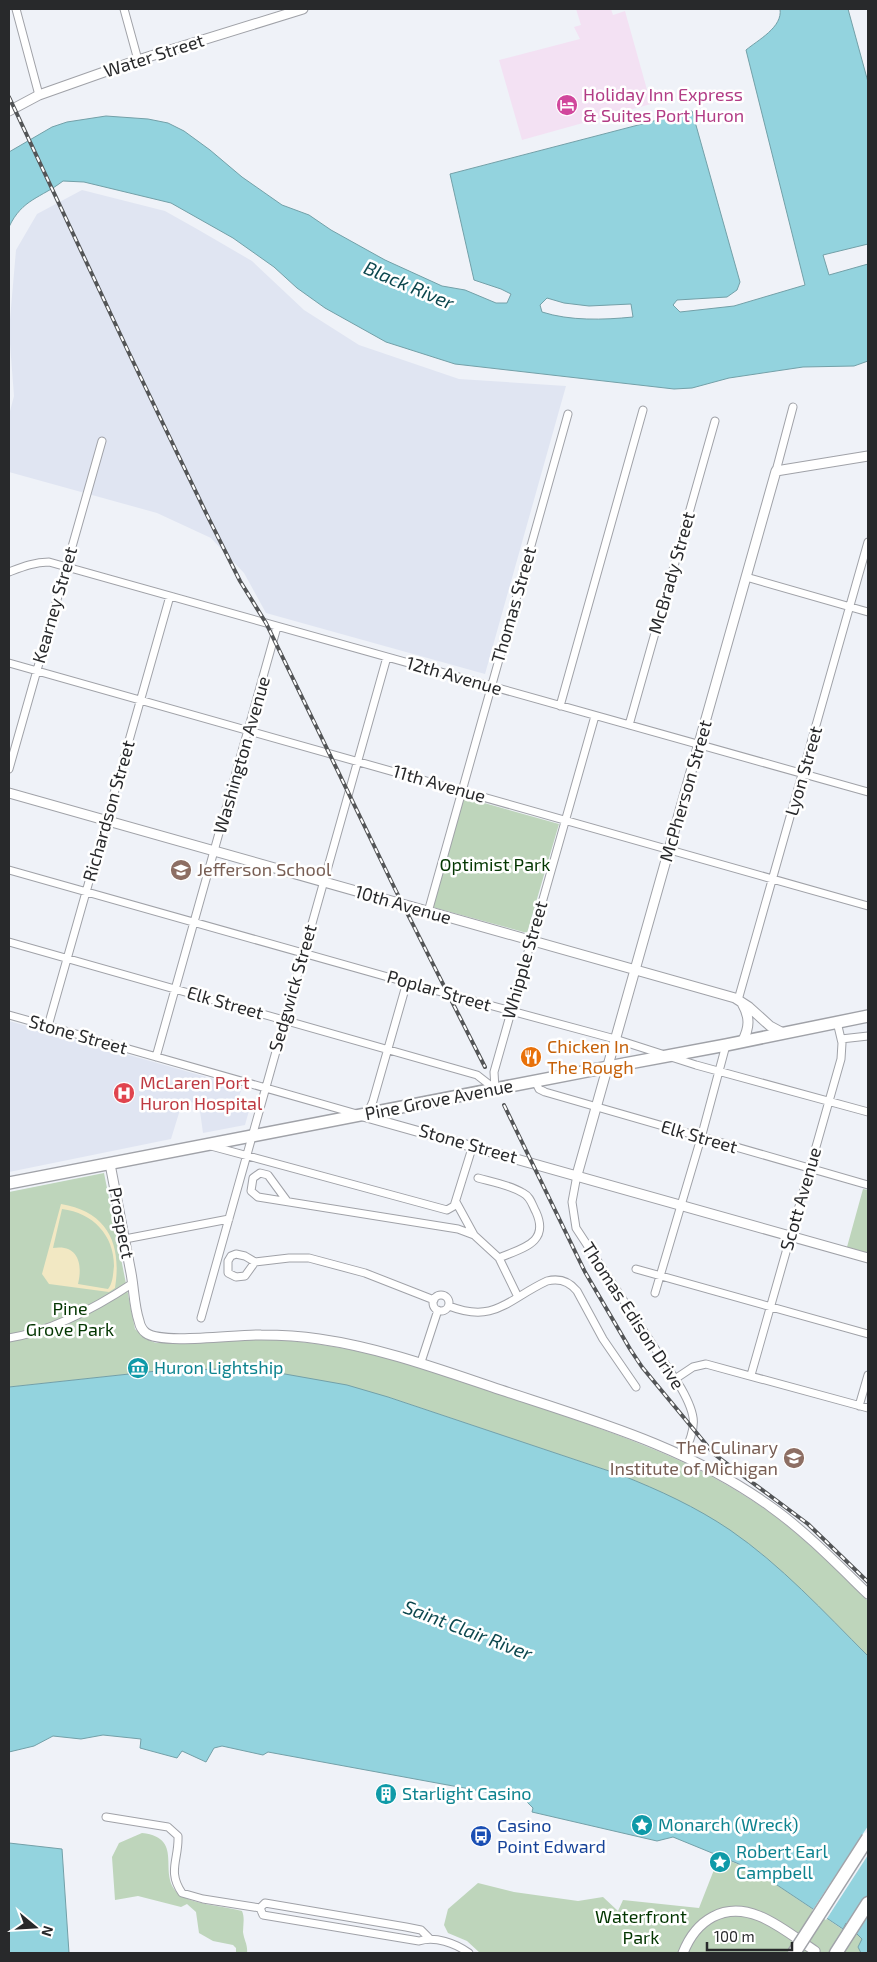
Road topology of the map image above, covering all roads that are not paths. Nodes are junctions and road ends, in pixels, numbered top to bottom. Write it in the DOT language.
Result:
graph roads {
  1 [pos="16,9"];
  2 [pos="124,9"];
  3 [pos="301,9"];
  4 [pos="138,60"];
  5 [pos="40,95"];
  6 [pos="9,112"];
  7 [pos="793,407"];
  8 [pos="644,410"];
  9 [pos="568,414"];
  10 [pos="715,421"];
  11 [pos="102,441"];
  12 [pos="868,456"];
  13 [pos="776,471"];
  14 [pos="868,542"];
  15 [pos="66,567"];
  16 [pos="9,572"];
  17 [pos="746,577"];
  18 [pos="170,596"];
  19 [pos="850,607"];
  20 [pos="868,612"];
  21 [pos="277,627"];
  22 [pos="386,657"];
  23 [pos="9,663"];
  24 [pos="36,671"];
  25 [pos="490,687"];
  26 [pos="141,700"];
  27 [pos="560,706"];
  28 [pos="594,716"];
  29 [pos="629,725"];
  30 [pos="249,730"];
  31 [pos="699,745"];
  32 [pos="357,761"];
  33 [pos="9,769"];
  34 [pos="803,774"];
  35 [pos="461,791"];
  36 [pos="868,792"];
  37 [pos="9,793"];
  38 [pos="565,820"];
  39 [pos="106,821"];
  40 [pos="669,850"];
  41 [pos="215,851"];
  42 [pos="9,870"];
  43 [pos="774,879"];
  44 [pos="324,882"];
  45 [pos="87,892"];
  46 [pos="868,906"];
  47 [pos="428,912"];
  48 [pos="194,922"];
  49 [pos="530,940"];
  50 [pos="9,942"];
  51 [pos="303,953"];
  52 [pos="68,960"];
  53 [pos="635,969"];
  54 [pos="407,982"];
  55 [pos="176,989"];
  56 [pos="739,1000"];
  57 [pos="511,1012"];
  58 [pos="9,1015"];
  59 [pos="868,1016"];
  60 [pos="284,1020"];
  61 [pos="837,1022"];
  62 [pos="48,1026"];
  63 [pos="783,1033"];
  64 [pos="868,1036"];
  65 [pos="615,1039"];
  66 [pos="842,1039"];
  67 [pos="742,1042"];
  68 [pos="726,1045"];
  69 [pos="388,1050"];
  70 [pos="667,1056"];
  71 [pos="156,1057"];
  72 [pos="608,1067"];
  73 [pos="719,1072"];
  74 [pos="535,1081"];
  75 [pos="265,1087"];
  76 [pos="495,1089"];
  77 [pos="829,1101"];
  78 [pos="597,1109"];
  79 [pos="868,1112"];
  80 [pos="364,1114"];
  81 [pos="252,1136"];
  82 [pos="701,1138"];
  83 [pos="206,1145"];
  84 [pos="473,1145"];
  85 [pos="247,1156"];
  86 [pos="110,1164"];
  87 [pos="810,1168"];
  88 [pos="578,1175"];
  89 [pos="478,1178"];
  90 [pos="9,1183"];
  91 [pos="868,1185"];
  92 [pos="287,1201"];
  93 [pos="456,1202"];
  94 [pos="681,1205"];
  95 [pos="230,1219"];
  96 [pos="474,1235"];
  97 [pos="791,1236"];
  98 [pos="125,1240"];
  99 [pos="499,1258"];
  100 [pos="868,1258"];
  101 [pos="255,1262"];
  102 [pos="636,1269"];
  103 [pos="659,1276"];
  104 [pos="133,1283"];
  105 [pos="654,1293"];
  106 [pos="518,1297"];
  107 [pos="434,1300"];
  108 [pos="449,1306"];
  109 [pos="771,1306"];
  110 [pos="438,1310"];
  111 [pos="201,1318"];
  112 [pos="868,1334"];
  113 [pos="9,1338"];
  114 [pos="421,1362"];
  115 [pos="751,1375"];
  116 [pos="868,1375"];
  117 [pos="675,1379"];
  118 [pos="636,1387"];
  119 [pos="859,1406"];
  120 [pos="868,1408"];
  121 [pos="684,1455"];
  122 [pos="868,1594"];
  123 [pos="106,1817"];
  124 [pos="868,1838"];
  125 [pos="868,1903"];
  126 [pos="260,1908"];
  127 [pos="428,1938"];
  128 [pos="816,1952"];
  129 [pos="469,1953"];
  130 [pos="683,1953"];
  131 [pos="794,1953"];
  132 [pos="836,1953"];
  1 -- 5 [label="street"];
  2 -- 4 [label="street"];
  3 -- 4 [label="street, Water Street"];
  4 -- 5 [label="street, Water Street"];
  5 -- 6 [label="street, Water Street"];
  7 -- 13 [label="street, McPherson Street"];
  8 -- 27 [label="street"];
  9 -- 25 [label="street, Thomas Street"];
  10 -- 29 [label="street, McBrady Street"];
  11 -- 15 [label="street, Kearney Street"];
  12 -- 13 [label="street"];
  13 -- 17 [label="street, McPherson Street"];
  14 -- 19 [label="street, Lyon Street"];
  15 -- 16 [label="street, 12th Avenue"];
  15 -- 18 [label="street, 12th Avenue"];
  15 -- 24 [label="street, Kearney Street"];
  17 -- 19 [label="street"];
  17 -- 31 [label="street, McPherson Street"];
  18 -- 21 [label="street, 12th Avenue"];
  18 -- 26 [label="street, Richardson Street"];
  19 -- 20 [label="street"];
  19 -- 34 [label="street, Lyon Street"];
  21 -- 22 [label="street, 12th Avenue"];
  21 -- 30 [label="street, Washington Avenue"];
  22 -- 25 [label="street, 12th Avenue"];
  22 -- 32 [label="street, Sedgwick Street"];
  23 -- 24 [label="street, 11th Avenue"];
  24 -- 26 [label="street, 11th Avenue"];
  24 -- 33 [label="street, Kearney Street"];
  25 -- 27 [label="street, 12th Avenue"];
  25 -- 35 [label="street, Thomas Street"];
  26 -- 30 [label="street, 11th Avenue"];
  26 -- 39 [label="street, Richardson Street"];
  27 -- 28 [label="street, 12th Avenue"];
  28 -- 29 [label="street, 12th Avenue"];
  28 -- 38 [label="street, Whipple Street"];
  29 -- 31 [label="street, 12th Avenue"];
  30 -- 32 [label="street, 11th Avenue"];
  30 -- 41 [label="street, Washington Avenue"];
  31 -- 34 [label="street, 12th Avenue"];
  31 -- 40 [label="street, McPherson Street"];
  32 -- 35 [label="street, 11th Avenue"];
  32 -- 44 [label="street, Sedgwick Street"];
  34 -- 36 [label="street, 12th Avenue"];
  34 -- 43 [label="street, Lyon Street"];
  35 -- 38 [label="street, 11th Avenue"];
  35 -- 47 [label="street, Thomas Street"];
  37 -- 39 [label="street, 10th Avenue"];
  38 -- 40 [label="street, 11th Avenue"];
  38 -- 49 [label="street, Whipple Street"];
  39 -- 41 [label="street, 10th Avenue"];
  39 -- 45 [label="street, Richardson Street"];
  40 -- 43 [label="street, 11th Avenue"];
  40 -- 53 [label="street, McPherson Street"];
  41 -- 44 [label="street, 10th Avenue"];
  41 -- 48 [label="street, Washington Avenue"];
  42 -- 45 [label="street, Poplar Street"];
  43 -- 46 [label="street, 11th Avenue"];
  43 -- 56 [label="street, Lyon Street"];
  44 -- 47 [label="street, 10th Avenue"];
  44 -- 51 [label="street, Sedgwick Street"];
  45 -- 48 [label="street, Poplar Street"];
  45 -- 52 [label="street, Richardson Street"];
  47 -- 49 [label="street, 10th Avenue"];
  48 -- 51 [label="street, Poplar Street"];
  48 -- 55 [label="street, Washington Avenue"];
  49 -- 53 [label="street, 10th Avenue"];
  49 -- 57 [label="street, Whipple Street"];
  50 -- 52 [label="street, Elk Street"];
  51 -- 54 [label="street, Poplar Street"];
  51 -- 60 [label="street, Sedgwick Street"];
  52 -- 55 [label="street, Elk Street"];
  52 -- 62 [label="street, Richardson Street"];
  53 -- 56 [label="street, 10th Avenue"];
  53 -- 65 [label="street, McPherson Street"];
  54 -- 57 [label="street, Poplar Street"];
  54 -- 69 [label="street"];
  55 -- 60 [label="street, Elk Street"];
  55 -- 71 [label="street, Washington Avenue"];
  56 -- 63 [label="street, 10th Avenue"];
  56 -- 67 [label="street"];
  57 -- 65 [label="street, Poplar Street"];
  57 -- 76 [label="street, Whipple Street"];
  58 -- 62 [label="street, Stone Street"];
  59 -- 61 [label="main road, Pine Grove Avenue"];
  60 -- 69 [label="street, Elk Street"];
  60 -- 75 [label="street, Sedgwick Street"];
  61 -- 63 [label="main road, Pine Grove Avenue"];
  61 -- 66 [label="street, Scott Avenue"];
  62 -- 71 [label="street, Stone Street"];
  63 -- 67 [label="main road, Pine Grove Avenue"];
  64 -- 66 [label="street"];
  65 -- 70 [label="street, Poplar Street"];
  65 -- 72 [label="street, McPherson Street"];
  66 -- 77 [label="street, Scott Avenue"];
  67 -- 68 [label="main road, Pine Grove Avenue"];
  68 -- 70 [label="main road, Pine Grove Avenue"];
  68 -- 73 [label="street"];
  69 -- 76 [label="street, Elk Street"];
  69 -- 80 [label="street"];
  70 -- 72 [label="main road, Pine Grove Avenue"];
  70 -- 73 [label="street, Poplar Street"];
  71 -- 75 [label="street, Stone Street"];
  72 -- 74 [label="main road, Pine Grove Avenue"];
  72 -- 78 [label="street, McPherson Street"];
  73 -- 77 [label="street, Poplar Street"];
  73 -- 82 [label="street"];
  74 -- 76 [label="main road, Pine Grove Avenue"];
  74 -- 78 [label="street, Elk Street"];
  75 -- 80 [label="street, Stone Street"];
  75 -- 81 [label="street, Sedgwick Street"];
  76 -- 80 [label="main road, Pine Grove Avenue"];
  77 -- 79 [label="street, Poplar Street"];
  77 -- 87 [label="street, Scott Avenue"];
  78 -- 82 [label="street, Elk Street"];
  78 -- 88 [label="street, McPherson Street"];
  80 -- 81 [label="main road, Pine Grove Avenue"];
  80 -- 84 [label="street, Stone Street"];
  81 -- 83 [label="main road, Pine Grove Avenue"];
  81 -- 85 [label="street, Sedgwick Street"];
  82 -- 87 [label="street, Elk Street"];
  82 -- 94 [label="street"];
  83 -- 85 [label="street"];
  83 -- 86 [label="main road, Pine Grove Avenue"];
  84 -- 88 [label="street, Stone Street"];
  84 -- 93 [label="street"];
  85 -- 93 [label="street"];
  85 -- 95 [label="street, Sedgwick Street"];
  86 -- 90 [label="main road, Pine Grove Avenue"];
  86 -- 98 [label="street, Prospect"];
  87 -- 91 [label="street, Elk Street"];
  87 -- 97 [label="street, Scott Avenue"];
  88 -- 94 [label="street, Stone Street"];
  88 -- 117 [label="street, Thomas Edison Drive"];
  89 -- 99 [label="street"];
  92 -- 92 [label="street"];
  92 -- 96 [label="street"];
  93 -- 96 [label="street"];
  94 -- 97 [label="street, Stone Street"];
  94 -- 103 [label="street"];
  95 -- 98 [label="street"];
  95 -- 111 [label="street, Sedgwick Street"];
  96 -- 99 [label="street"];
  97 -- 100 [label="street, Stone Street"];
  97 -- 109 [label="street, Scott Avenue"];
  98 -- 104 [label="street, Prospect"];
  99 -- 106 [label="street"];
  101 -- 107 [label="street"];
  102 -- 103 [label="street"];
  103 -- 105 [label="street"];
  103 -- 109 [label="street"];
  104 -- 113 [label="street"];
  104 -- 114 [label="street, Prospect"];
  106 -- 108 [label="street"];
  106 -- 118 [label="street"];
  107 -- 108 [label="street"];
  107 -- 110 [label="street"];
  108 -- 110 [label="street"];
  109 -- 112 [label="street"];
  109 -- 115 [label="street, Scott Avenue"];
  110 -- 114 [label="street"];
  114 -- 121 [label="street"];
  115 -- 117 [label="street"];
  115 -- 119 [label="street"];
  116 -- 119 [label="street"];
  117 -- 121 [label="street, Thomas Edison Drive"];
  119 -- 120 [label="street"];
  121 -- 122 [label="street"];
  123 -- 126 [label="street"];
  124 -- 131 [label="highway, bridge"];
  125 -- 132 [label="highway"];
  126 -- 127 [label="street"];
  126 -- 127 [label="street"];
  127 -- 129 [label="street"];
  128 -- 130 [label="street"];
}
